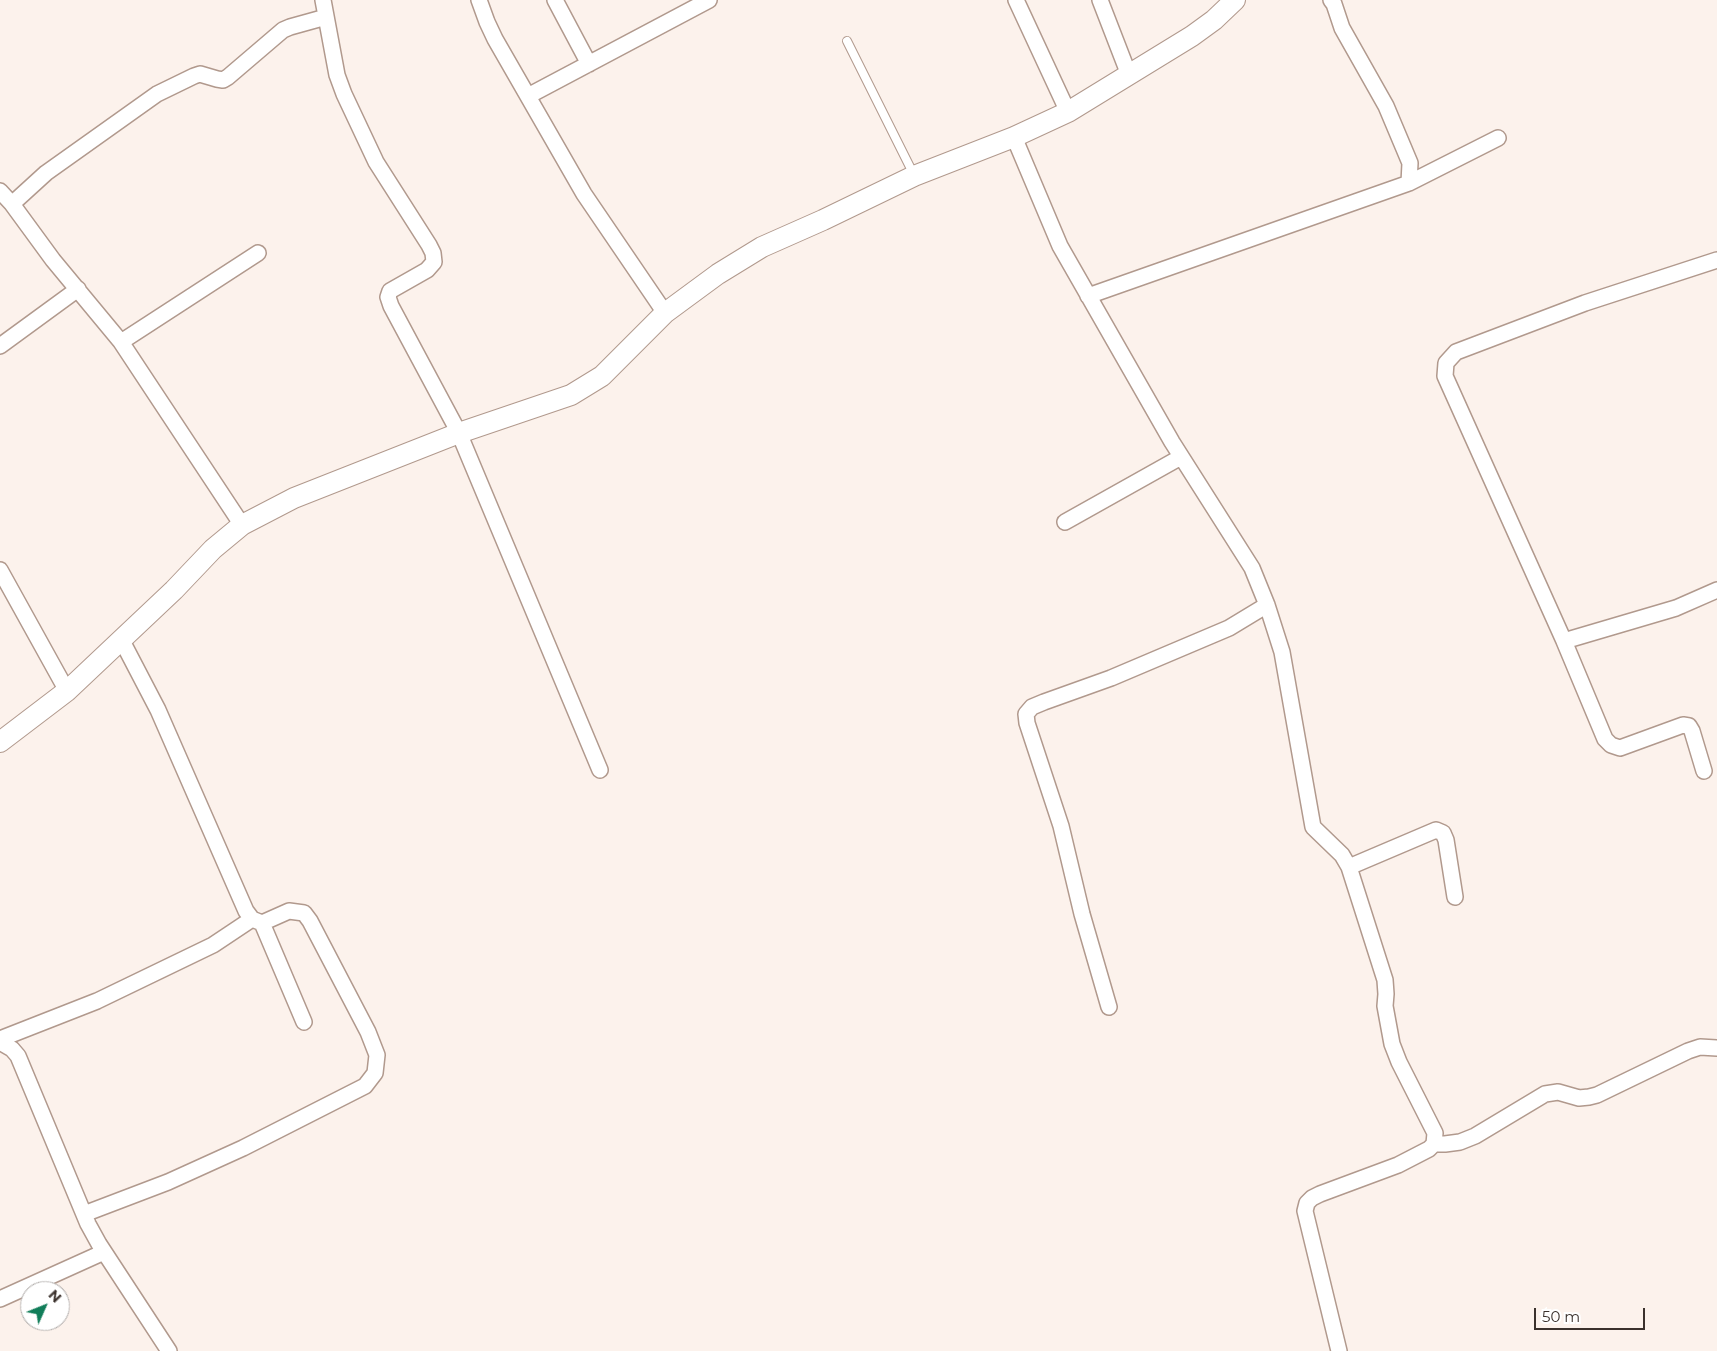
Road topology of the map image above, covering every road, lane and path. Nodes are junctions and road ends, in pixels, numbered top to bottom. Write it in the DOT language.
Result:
graph roads {
  1 [pos="323,0"];
  2 [pos="479,0"];
  3 [pos="555,0"];
  4 [pos="709,0"];
  5 [pos="1016,0"];
  6 [pos="1100,0"];
  7 [pos="1235,0"];
  8 [pos="1331,0"];
  9 [pos="326,17"];
  10 [pos="847,41"];
  11 [pos="589,64"];
  12 [pos="1129,75"];
  13 [pos="528,96"];
  14 [pos="1068,112"];
  15 [pos="1014,137"];
  16 [pos="1498,138"];
  17 [pos="914,176"];
  18 [pos="1409,183"];
  19 [pos="0,191"];
  20 [pos="12,204"];
  21 [pos="258,253"];
  22 [pos="1717,260"];
  23 [pos="78,289"];
  24 [pos="1088,296"];
  25 [pos="665,313"];
  26 [pos="121,342"];
  27 [pos="0,346"];
  28 [pos="459,433"];
  29 [pos="1182,457"];
  30 [pos="1065,522"];
  31 [pos="242,524"];
  32 [pos="0,570"];
  33 [pos="1717,590"];
  34 [pos="1267,605"];
  35 [pos="121,639"];
  36 [pos="1564,641"];
  37 [pos="67,691"];
  38 [pos="0,742"];
  39 [pos="600,770"];
  40 [pos="1704,771"];
  41 [pos="1349,867"];
  42 [pos="1455,897"];
  43 [pos="257,921"];
  44 [pos="1109,1007"];
  45 [pos="304,1022"];
  46 [pos="0,1040"];
  47 [pos="1717,1048"];
  48 [pos="1434,1144"];
  49 [pos="84,1214"];
  50 [pos="104,1252"];
  51 [pos="0,1299"];
  52 [pos="170,1351"];
  53 [pos="1339,1351"];
  1 -- 9 [label="street"];
  2 -- 13 [label="street"];
  3 -- 11 [label="street"];
  4 -- 11 [label="street"];
  5 -- 14 [label="street"];
  6 -- 12 [label="street"];
  7 -- 12 [label="street"];
  8 -- 18 [label="street"];
  9 -- 20 [label="street"];
  9 -- 28 [label="street"];
  10 -- 17 [label="lane"];
  11 -- 13 [label="street"];
  12 -- 14 [label="street"];
  13 -- 25 [label="street"];
  14 -- 15 [label="street"];
  15 -- 17 [label="street"];
  15 -- 24 [label="street"];
  16 -- 18 [label="street"];
  17 -- 25 [label="street"];
  18 -- 24 [label="street"];
  19 -- 20 [label="street"];
  20 -- 23 [label="street"];
  21 -- 26 [label="street"];
  22 -- 36 [label="street"];
  23 -- 26 [label="street"];
  23 -- 27 [label="street"];
  24 -- 29 [label="street"];
  25 -- 28 [label="street"];
  26 -- 31 [label="street"];
  28 -- 31 [label="street"];
  28 -- 39 [label="street"];
  29 -- 30 [label="street"];
  29 -- 34 [label="street"];
  31 -- 35 [label="street"];
  32 -- 37 [label="street"];
  33 -- 36 [label="street"];
  34 -- 41 [label="street"];
  34 -- 44 [label="street"];
  35 -- 37 [label="street"];
  35 -- 43 [label="street"];
  36 -- 40 [label="street"];
  37 -- 38 [label="street"];
  41 -- 42 [label="street"];
  41 -- 48 [label="street"];
  43 -- 45 [label="street"];
  43 -- 46 [label="street"];
  43 -- 49 [label="street"];
  46 -- 49 [label="street"];
  47 -- 48 [label="street"];
  48 -- 53 [label="street"];
  49 -- 50 [label="street"];
  50 -- 51 [label="street"];
  50 -- 52 [label="street"];
}
